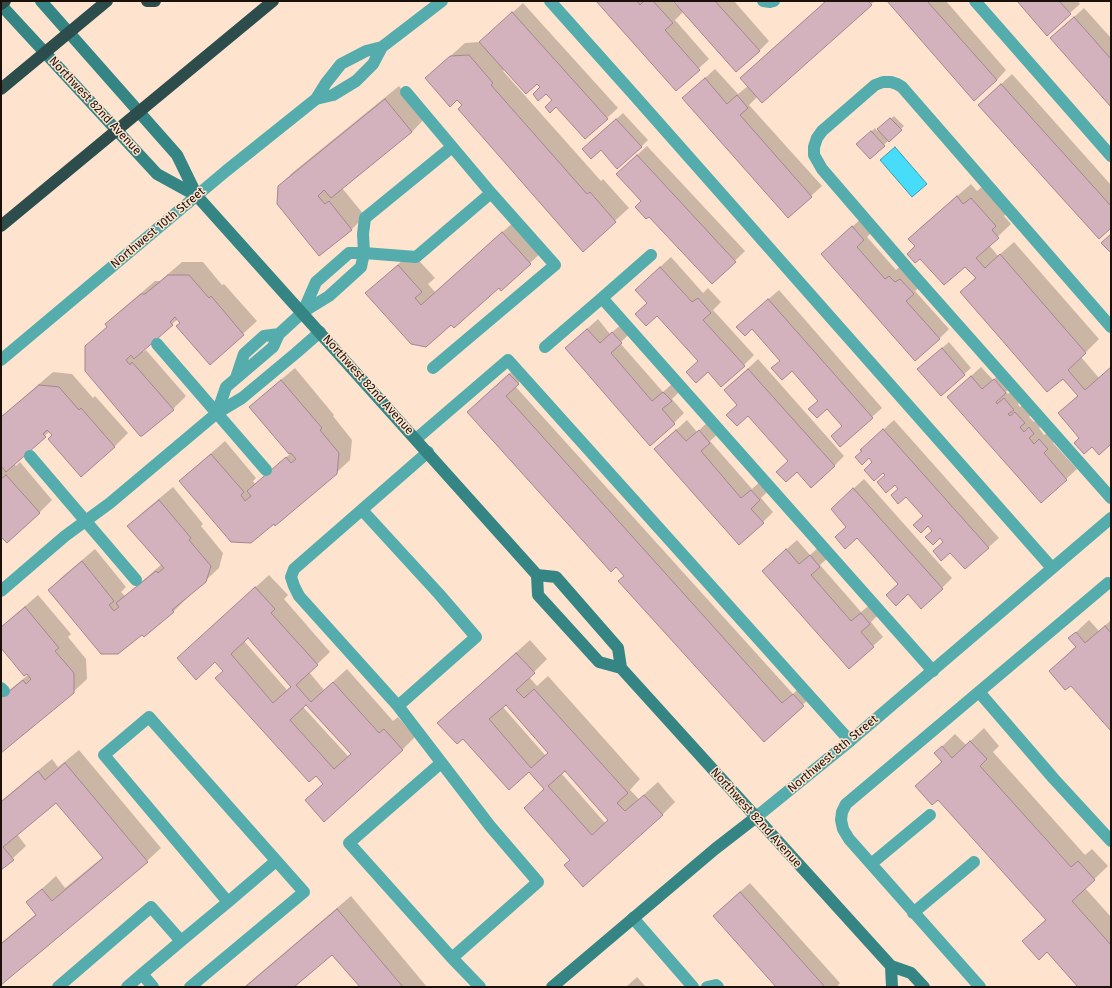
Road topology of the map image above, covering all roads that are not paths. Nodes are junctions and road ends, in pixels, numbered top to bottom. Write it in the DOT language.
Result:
graph roads {
  1 [pos="5,1"];
  2 [pos="41,1"];
  3 [pos="107,1"];
  4 [pos="147,1"];
  5 [pos="155,1"];
  6 [pos="273,1"];
  7 [pos="442,1"];
  8 [pos="550,1"];
  9 [pos="763,1"];
  10 [pos="774,1"];
  11 [pos="975,1"];
  12 [pos="1,5"];
  13 [pos="382,47"];
  14 [pos="2,88"];
  15 [pos="406,92"];
  16 [pos="316,99"];
  17 [pos="452,147"];
  18 [pos="1111,156"];
  19 [pos="491,193"];
  20 [pos="197,196"];
  21 [pos="1,226"];
  22 [pos="364,253"];
  23 [pos="651,255"];
  24 [pos="602,298"];
  25 [pos="303,312"];
  26 [pos="1111,327"];
  27 [pos="320,332"];
  28 [pos="279,334"];
  29 [pos="157,344"];
  30 [pos="545,347"];
  31 [pos="1,360"];
  32 [pos="433,368"];
  33 [pos="247,369"];
  34 [pos="236,378"];
  35 [pos="259,384"];
  36 [pos="217,413"];
  37 [pos="416,439"];
  38 [pos="428,452"];
  39 [pos="30,456"];
  40 [pos="266,470"];
  41 [pos="1111,498"];
  42 [pos="362,510"];
  43 [pos="1111,518"];
  44 [pos="85,521"];
  45 [pos="1052,568"];
  46 [pos="537,575"];
  47 [pos="136,580"];
  48 [pos="1110,583"];
  49 [pos="1,591"];
  50 [pos="621,668"];
  51 [pos="933,671"];
  52 [pos="979,692"];
  53 [pos="398,706"];
  54 [pos="850,741"];
  55 [pos="441,763"];
  56 [pos="930,815"];
  57 [pos="755,818"];
  58 [pos="1111,842"];
  59 [pos="276,861"];
  60 [pos="974,862"];
  61 [pos="871,864"];
  62 [pos="228,902"];
  63 [pos="913,912"];
  64 [pos="633,918"];
  65 [pos="181,941"];
  66 [pos="452,958"];
  67 [pos="891,966"];
  68 [pos="142,974"];
  69 [pos="58,987"];
  70 [pos="126,987"];
  71 [pos="153,987"];
  72 [pos="190,987"];
  73 [pos="480,987"];
  74 [pos="552,987"];
  75 [pos="693,987"];
  76 [pos="707,987"];
  77 [pos="718,987"];
  78 [pos="892,987"];
  79 [pos="924,987"];
  80 [pos="980,987"];
  1 -- 12 [label="highway"];
  2 -- 20 [label="street, Northwest 82nd Avenue"];
  3 -- 14 [label="highway"];
  4 -- 5 [label="highway"];
  6 -- 21 [label="highway"];
  7 -- 13 [label="street, Northwest 10th Street"];
  8 -- 45 [label="street"];
  9 -- 10 [label="street"];
  11 -- 18 [label="street"];
  12 -- 20 [label="street, Northwest 82nd Avenue"];
  13 -- 16 [label="street, Northwest 10th Street"];
  13 -- 16 [label="street, Northwest 10th Street"];
  15 -- 17 [label="street"];
  16 -- 20 [label="street, Northwest 10th Street"];
  17 -- 19 [label="street"];
  17 -- 22 [label="street"];
  19 -- 22 [label="street"];
  19 -- 32 [label="street"];
  20 -- 25 [label="street, Northwest 82nd Avenue"];
  20 -- 31 [label="street, Northwest 10th Street"];
  22 -- 25 [label="street"];
  22 -- 25 [label="street"];
  23 -- 24 [label="street"];
  24 -- 30 [label="street"];
  24 -- 51 [label="street"];
  25 -- 27 [label="street, Northwest 82nd Avenue"];
  25 -- 28 [label="street"];
  26 -- 41 [label="street"];
  27 -- 35 [label="street"];
  27 -- 37 [label="street, Northwest 82nd Avenue"];
  28 -- 33 [label="street"];
  28 -- 34 [label="street"];
  29 -- 36 [label="street"];
  33 -- 34 [label="street"];
  33 -- 35 [label="street"];
  34 -- 36 [label="street"];
  35 -- 36 [label="street"];
  36 -- 40 [label="street"];
  36 -- 44 [label="street"];
  37 -- 38 [label="street, Northwest 82nd Avenue"];
  37 -- 54 [label="street"];
  38 -- 42 [label="street"];
  38 -- 46 [label="street, Northwest 82nd Avenue"];
  39 -- 44 [label="street"];
  42 -- 53 [label="street"];
  42 -- 53 [label="street"];
  43 -- 45 [label="street, Northwest 8th Street"];
  44 -- 47 [label="street"];
  44 -- 49 [label="street"];
  45 -- 51 [label="street, Northwest 8th Street"];
  46 -- 50 [label="street"];
  46 -- 50 [label="street"];
  48 -- 52 [label="street"];
  50 -- 57 [label="street, Northwest 82nd Avenue"];
  51 -- 54 [label="street, Northwest 8th Street"];
  52 -- 58 [label="street"];
  52 -- 61 [label="street"];
  53 -- 55 [label="street"];
  54 -- 57 [label="street, Northwest 8th Street"];
  55 -- 66 [label="street"];
  55 -- 66 [label="street"];
  56 -- 61 [label="street"];
  57 -- 64 [label="street, Northwest 8th Street"];
  57 -- 67 [label="street, Northwest 82nd Avenue"];
  59 -- 62 [label="street"];
  59 -- 62 [label="street"];
  59 -- 72 [label="street"];
  60 -- 63 [label="street"];
  61 -- 63 [label="street"];
  62 -- 65 [label="street"];
  63 -- 80 [label="street"];
  64 -- 74 [label="street, Northwest 8th Street"];
  64 -- 75 [label="street"];
  65 -- 68 [label="street"];
  65 -- 69 [label="street"];
  66 -- 73 [label="street"];
  67 -- 78 [label="street"];
  67 -- 79 [label="street, Northwest 82nd Avenue"];
  68 -- 70 [label="street"];
  68 -- 71 [label="street"];
  76 -- 77 [label="street"];
}
